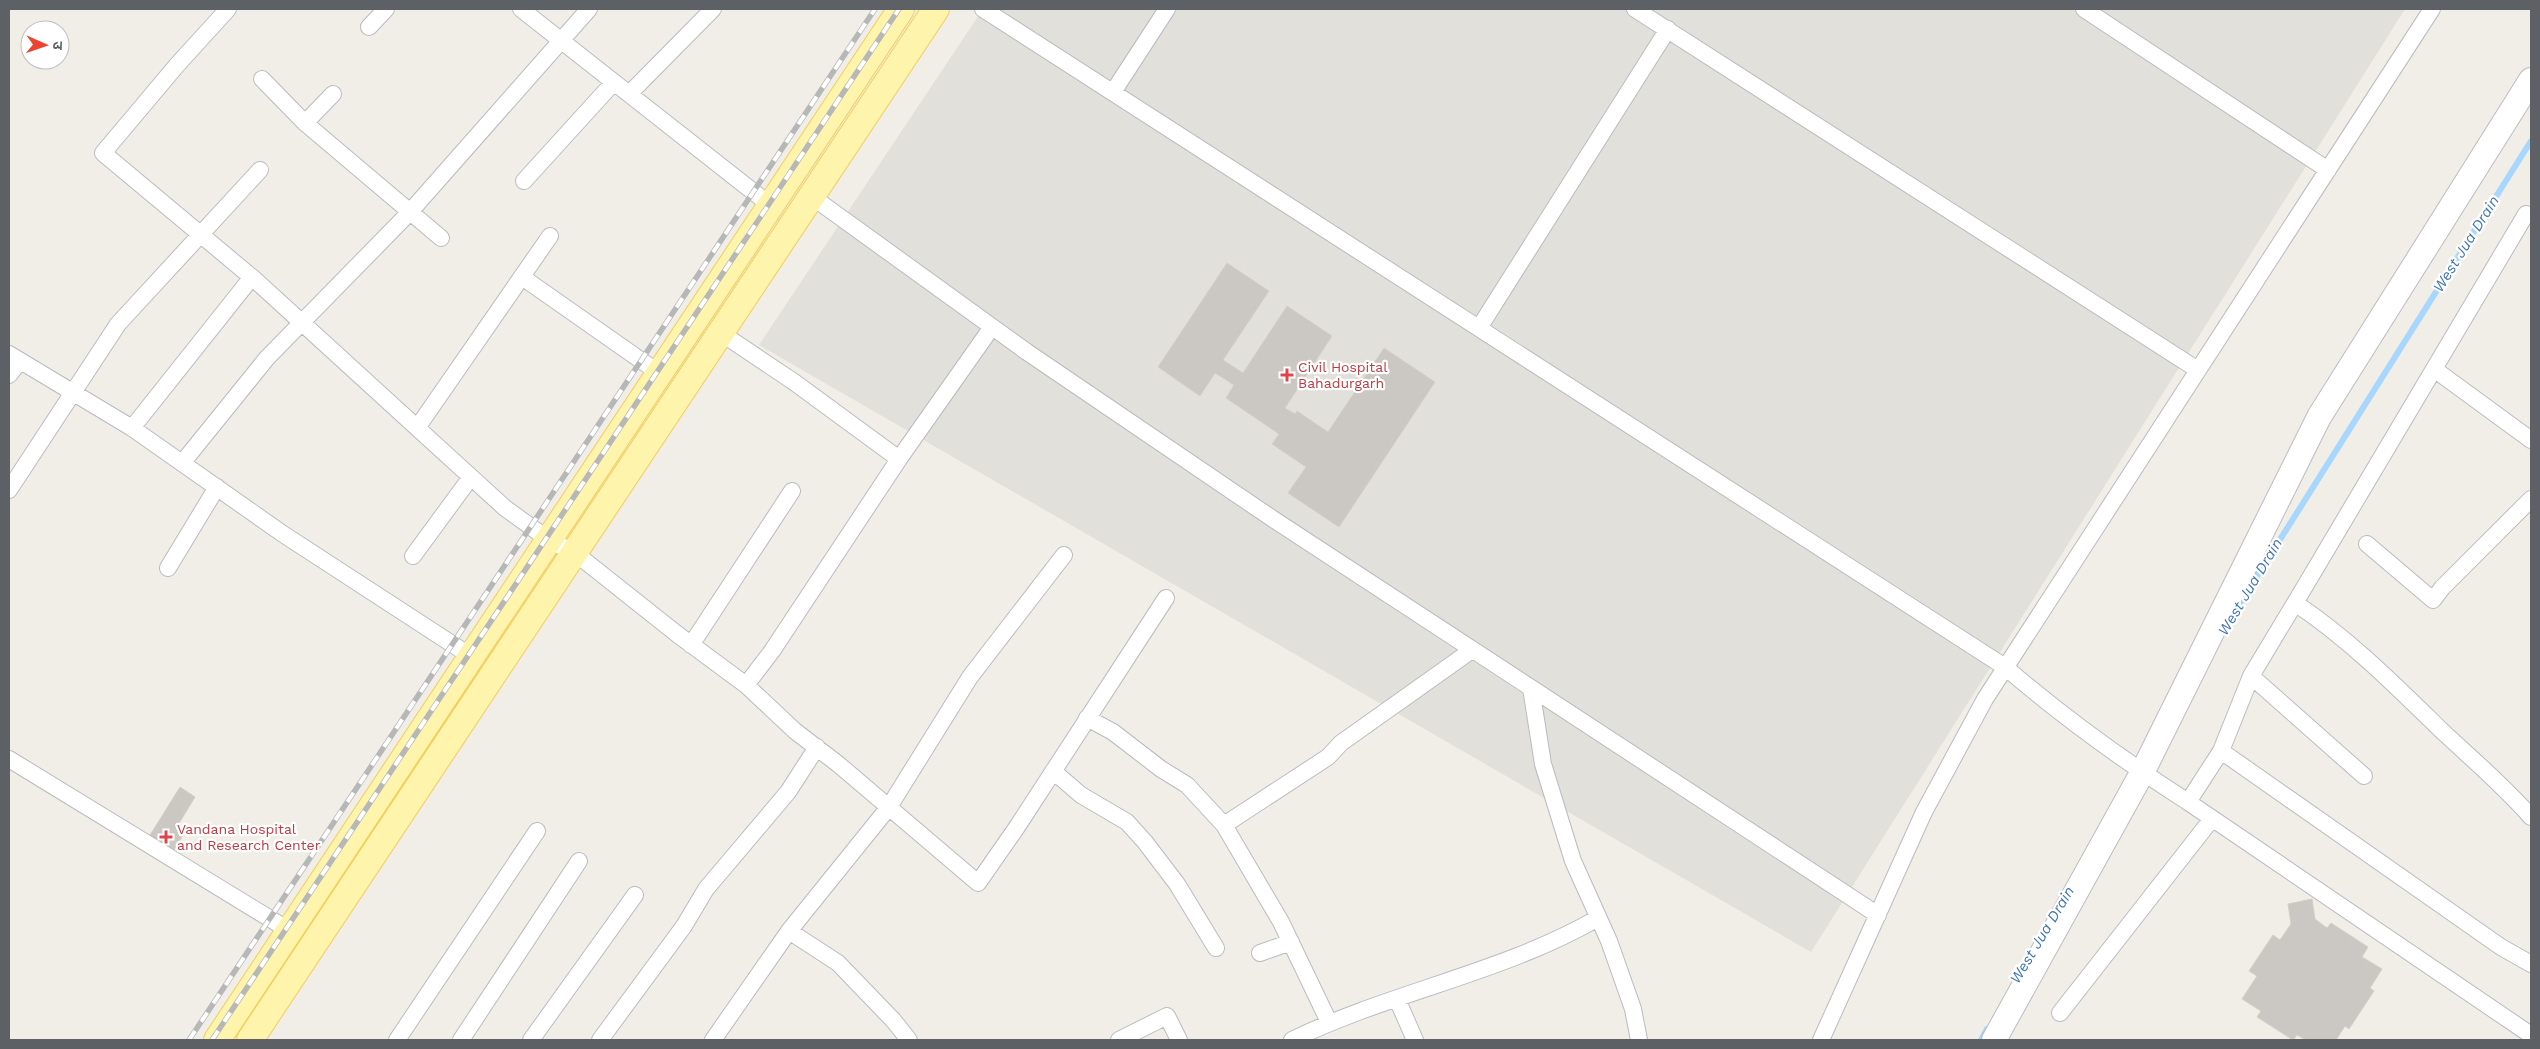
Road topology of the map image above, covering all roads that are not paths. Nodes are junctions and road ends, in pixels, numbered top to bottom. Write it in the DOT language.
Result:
graph roads {
  1 [pos="228,9"];
  2 [pos="386,9"];
  3 [pos="521,9"];
  4 [pos="589,9"];
  5 [pos="713,9"];
  6 [pos="901,9"];
  7 [pos="936,9"];
  8 [pos="983,9"];
  9 [pos="1167,9"];
  10 [pos="1635,9"];
  11 [pos="2084,9"];
  12 [pos="2432,9"];
  13 [pos="369,28"];
  14 [pos="1668,30"];
  15 [pos="561,40"];
  16 [pos="262,79"];
  17 [pos="2531,80"];
  18 [pos="614,82"];
  19 [pos="1113,92"];
  20 [pos="333,94"];
  21 [pos="629,94"];
  22 [pos="305,123"];
  23 [pos="260,170"];
  24 [pos="2328,170"];
  25 [pos="524,181"];
  26 [pos="811,196"];
  27 [pos="770,205"];
  28 [pos="409,213"];
  29 [pos="2530,213"];
  30 [pos="200,234"];
  31 [pos="550,236"];
  32 [pos="440,238"];
  33 [pos="252,277"];
  34 [pos="522,277"];
  35 [pos="300,322"];
  36 [pos="992,327"];
  37 [pos="1479,328"];
  38 [pos="721,332"];
  39 [pos="14,358"];
  40 [pos="2434,369"];
  41 [pos="2198,370"];
  42 [pos="659,373"];
  43 [pos="9,375"];
  44 [pos="73,394"];
  45 [pos="132,428"];
  46 [pos="417,428"];
  47 [pos="2531,440"];
  48 [pos="899,459"];
  49 [pos="183,462"];
  50 [pos="471,477"];
  51 [pos="217,486"];
  52 [pos="9,490"];
  53 [pos="792,491"];
  54 [pos="2531,499"];
  55 [pos="549,540"];
  56 [pos="2367,544"];
  57 [pos="575,553"];
  58 [pos="1064,555"];
  59 [pos="413,556"];
  60 [pos="168,568"];
  61 [pos="1166,598"];
  62 [pos="2295,603"];
  63 [pos="691,645"];
  64 [pos="1472,650"];
  65 [pos="472,657"];
  66 [pos="2005,668"];
  67 [pos="2251,676"];
  68 [pos="746,685"];
  69 [pos="1531,688"];
  70 [pos="1087,718"];
  71 [pos="817,747"];
  72 [pos="2221,751"];
  73 [pos="9,759"];
  74 [pos="1053,771"];
  75 [pos="2142,773"];
  76 [pos="2364,776"];
  77 [pos="2188,802"];
  78 [pos="889,807"];
  79 [pos="2531,817"];
  80 [pos="2211,820"];
  81 [pos="1224,824"];
  82 [pos="537,831"];
  83 [pos="579,861"];
  84 [pos="635,895"];
  85 [pos="1878,915"];
  86 [pos="1598,918"];
  87 [pos="290,931"];
  88 [pos="789,931"];
  89 [pos="1291,942"];
  90 [pos="1216,948"];
  91 [pos="1260,953"];
  92 [pos="2531,964"];
  93 [pos="1397,999"];
  94 [pos="2060,1013"];
  95 [pos="1329,1022"];
  96 [pos="224,1031"];
  97 [pos="2531,1035"];
  98 [pos="254,1039"];
  99 [pos="397,1040"];
  100 [pos="461,1040"];
  101 [pos="532,1040"];
  102 [pos="600,1040"];
  103 [pos="713,1040"];
  104 [pos="909,1040"];
  105 [pos="1119,1040"];
  106 [pos="1179,1040"];
  107 [pos="1292,1040"];
  108 [pos="1415,1040"];
  109 [pos="1639,1040"];
  110 [pos="1821,1040"];
  111 [pos="1994,1040"];
  1 -- 30 [label="street"];
  2 -- 13 [label="street"];
  3 -- 15 [label="street"];
  4 -- 15 [label="street"];
  5 -- 21 [label="street"];
  6 -- 27 [label="main road"];
  7 -- 26 [label="main road"];
  8 -- 19 [label="street"];
  9 -- 19 [label="street"];
  10 -- 14 [label="street"];
  11 -- 24 [label="street"];
  12 -- 24 [label="street"];
  14 -- 37 [label="street"];
  14 -- 41 [label="street"];
  15 -- 18 [label="street"];
  15 -- 28 [label="street"];
  16 -- 22 [label="street"];
  17 -- 75 [label="main road"];
  18 -- 21 [label="street"];
  18 -- 25 [label="street"];
  19 -- 37 [label="street"];
  20 -- 22 [label="street"];
  21 -- 27 [label="street"];
  22 -- 28 [label="street"];
  23 -- 30 [label="street"];
  24 -- 41 [label="street"];
  26 -- 36 [label="street"];
  26 -- 38 [label="main road"];
  27 -- 42 [label="main road"];
  28 -- 32 [label="street"];
  28 -- 35 [label="street"];
  29 -- 40 [label="street"];
  30 -- 33 [label="street"];
  30 -- 44 [label="street"];
  31 -- 34 [label="street"];
  33 -- 35 [label="street"];
  33 -- 45 [label="street"];
  34 -- 42 [label="street"];
  34 -- 46 [label="street"];
  35 -- 46 [label="street"];
  35 -- 49 [label="street"];
  36 -- 48 [label="street"];
  36 -- 64 [label="street"];
  37 -- 66 [label="street"];
  38 -- 48 [label="street"];
  38 -- 57 [label="main road"];
  39 -- 43 [label="street"];
  39 -- 44 [label="street"];
  40 -- 47 [label="street"];
  40 -- 62 [label="street"];
  41 -- 66 [label="street"];
  42 -- 55 [label="main road"];
  44 -- 45 [label="street"];
  44 -- 52 [label="street"];
  45 -- 49 [label="street"];
  46 -- 50 [label="street"];
  48 -- 68 [label="street"];
  49 -- 51 [label="street"];
  50 -- 55 [label="street"];
  50 -- 59 [label="street"];
  51 -- 60 [label="street"];
  51 -- 65 [label="street"];
  53 -- 63 [label="street"];
  54 -- 56 [label="street"];
  55 -- 57 [label="street"];
  55 -- 65 [label="main road"];
  57 -- 63 [label="street"];
  57 -- 98 [label="main road"];
  58 -- 78 [label="street"];
  61 -- 70 [label="street"];
  62 -- 67 [label="street"];
  62 -- 79 [label="street"];
  63 -- 68 [label="street"];
  64 -- 69 [label="street"];
  64 -- 81 [label="street"];
  65 -- 87 [label="main road"];
  66 -- 75 [label="street"];
  66 -- 85 [label="street"];
  67 -- 72 [label="street"];
  67 -- 76 [label="street"];
  68 -- 71 [label="street"];
  69 -- 85 [label="street"];
  69 -- 86 [label="street"];
  70 -- 74 [label="street"];
  70 -- 81 [label="street"];
  71 -- 78 [label="street"];
  71 -- 102 [label="street"];
  72 -- 77 [label="street"];
  72 -- 92 [label="street"];
  73 -- 87 [label="street"];
  74 -- 78 [label="street"];
  74 -- 90 [label="street"];
  75 -- 77 [label="street"];
  75 -- 111 [label="main road"];
  77 -- 80 [label="street"];
  78 -- 88 [label="street"];
  80 -- 94 [label="street"];
  80 -- 97 [label="street"];
  81 -- 89 [label="street"];
  82 -- 99 [label="street"];
  83 -- 100 [label="street"];
  84 -- 101 [label="street"];
  85 -- 110 [label="street"];
  86 -- 93 [label="street"];
  86 -- 109 [label="street"];
  87 -- 96 [label="main road"];
  88 -- 103 [label="street"];
  88 -- 104 [label="street"];
  89 -- 91 [label="street"];
  89 -- 95 [label="street"];
  93 -- 95 [label="street"];
  93 -- 108 [label="street"];
  95 -- 107 [label="street"];
  96 -- 98 [label="street"];
  105 -- 106 [label="street"];
}
